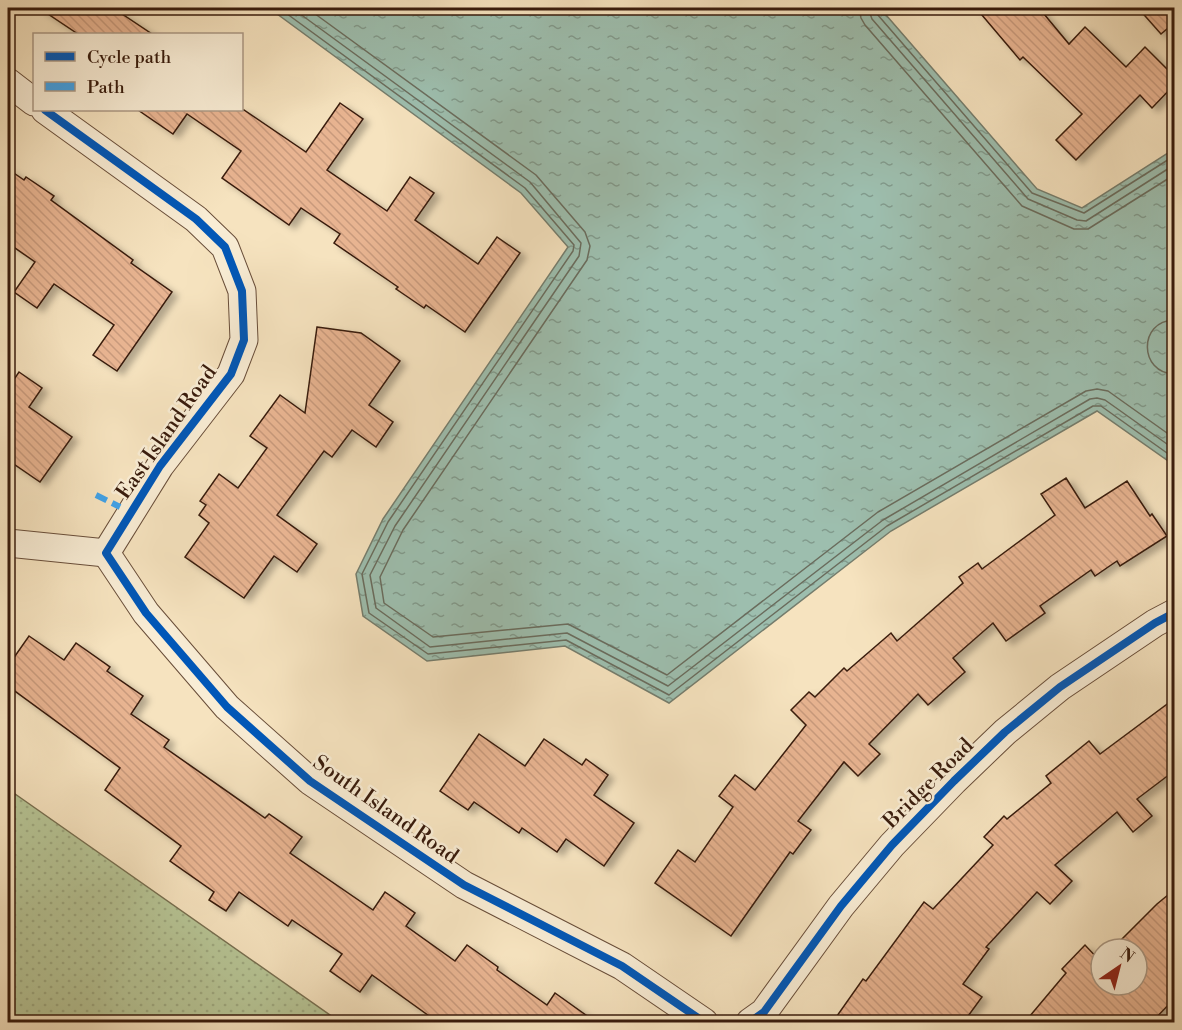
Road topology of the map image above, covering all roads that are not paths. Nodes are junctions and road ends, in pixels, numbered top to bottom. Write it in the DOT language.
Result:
graph roads {
  1 [pos="8,82"];
  2 [pos="33,101"];
  3 [pos="46,111"];
  4 [pos="8,543"];
  5 [pos="106,553"];
  6 [pos="1174,613"];
  7 [pos="704,1023"];
  8 [pos="750,1023"];
  1 -- 2 [label="street"];
  3 -- 5 [label="street, East Island Road"];
  4 -- 5 [label="street"];
  5 -- 7 [label="street, South Island Road"];
  6 -- 8 [label="street, Bridge Road"];
}
